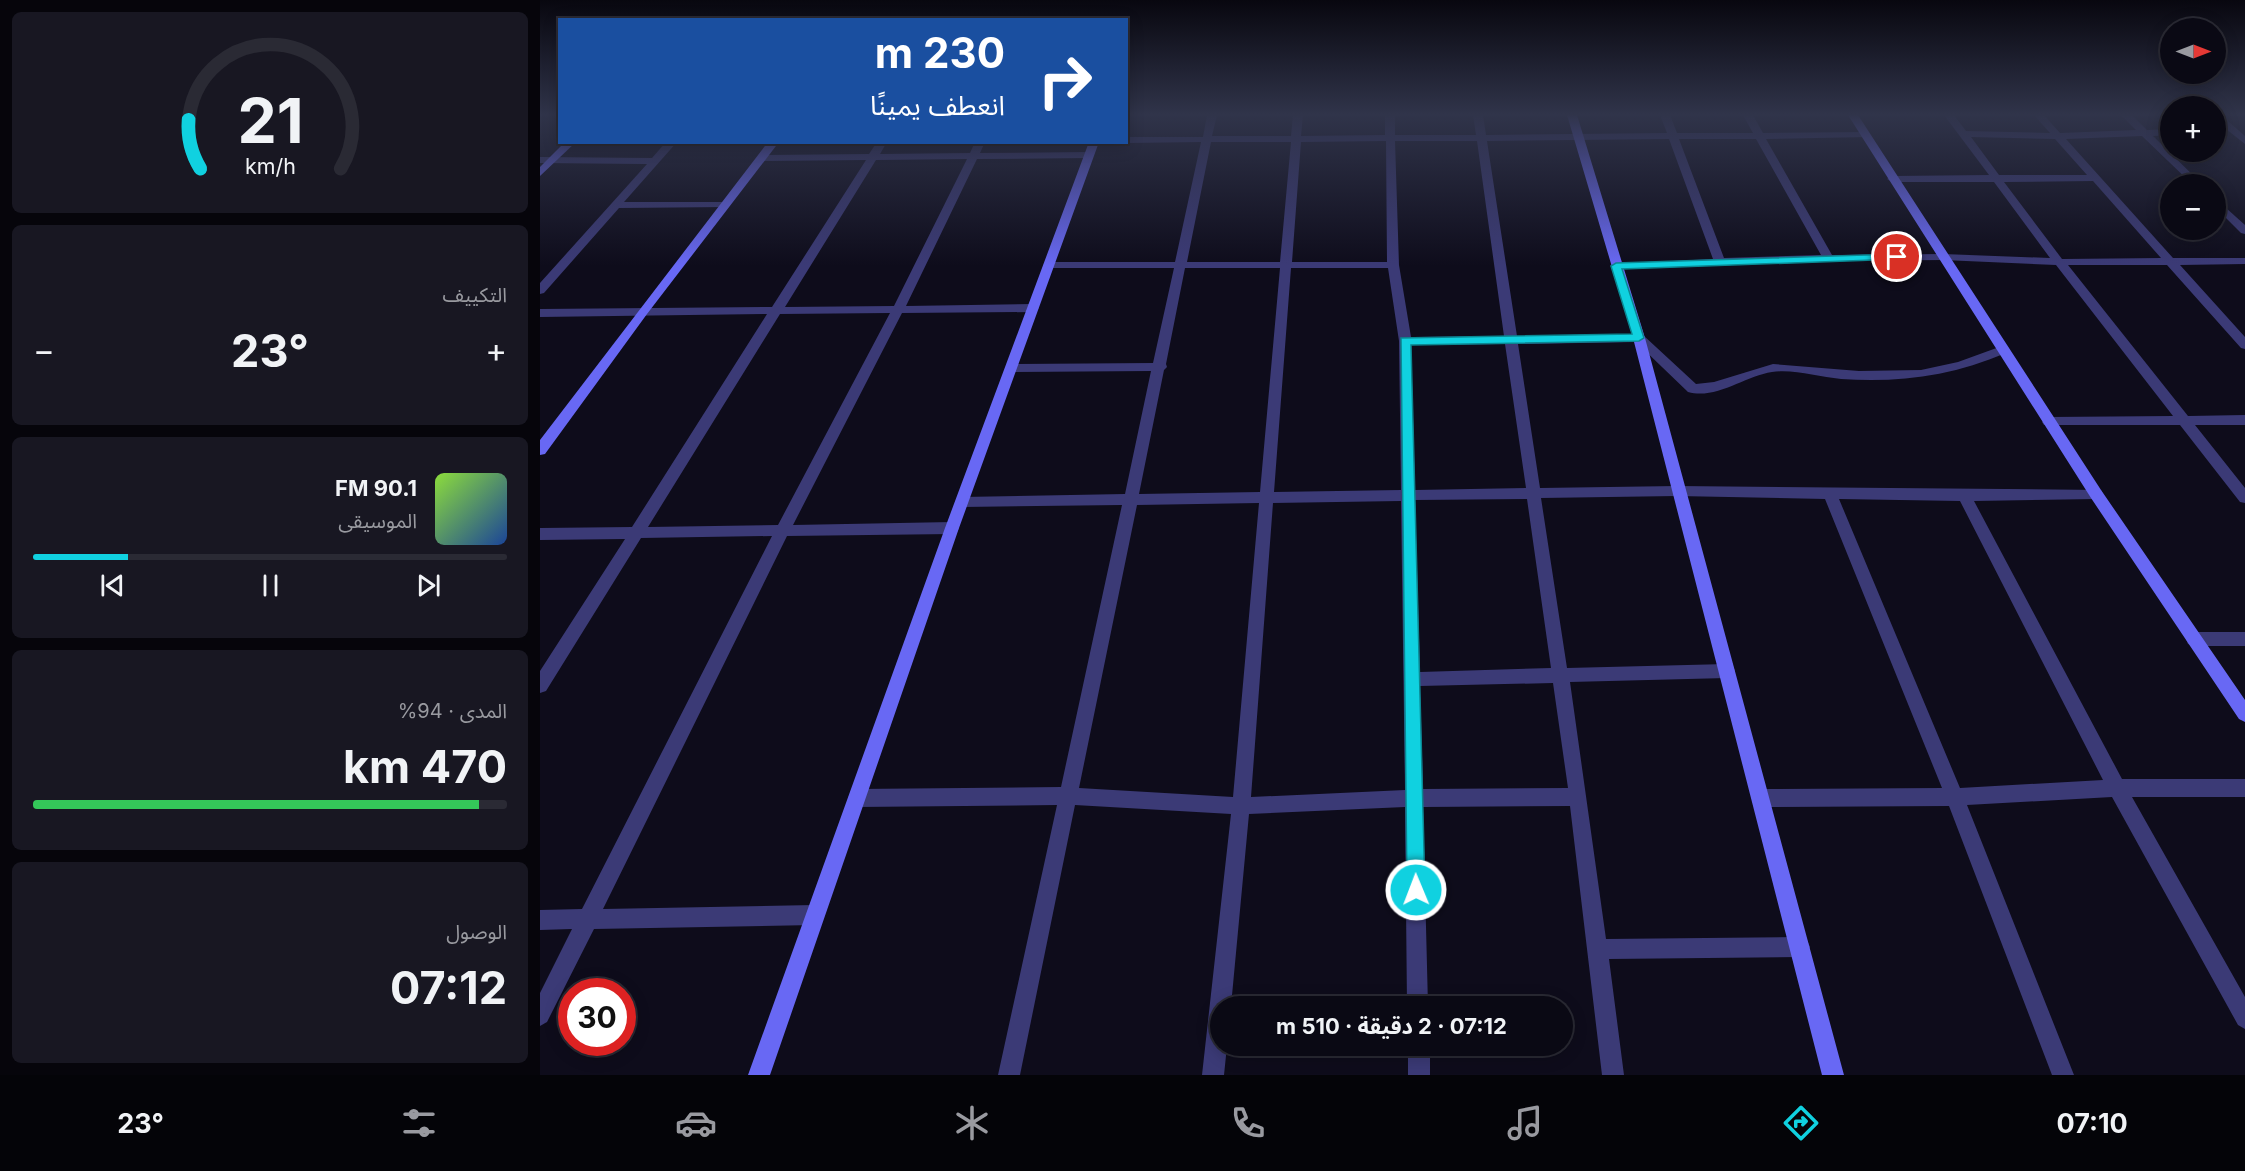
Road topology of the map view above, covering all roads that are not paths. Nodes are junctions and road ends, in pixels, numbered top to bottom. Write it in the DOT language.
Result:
graph roads {
  1 [pos="652,165"];
  2 [pos="756,165"];
  3 [pos="868,165"];
  4 [pos="969,165"];
  5 [pos="1086,165"];
  6 [pos="1204,165"];
  7 [pos="1295,165"];
  8 [pos="1391,165"];
  9 [pos="1486,165"];
  10 [pos="1587,165"];
  11 [pos="1683,165"];
  12 [pos="1775,165"];
  13 [pos="1884,165"];
  14 [pos="1986,165"];
  15 [pos="2084,165"];
  16 [pos="1995,178"];
  17 [pos="2095,178"];
  18 [pos="1892,179"];
  19 [pos="615,205"];
  20 [pos="724,205"];
  21 [pos="2226,212"];
  22 [pos="2245,231"];
  23 [pos="1943,257"];
  24 [pos="1828,258"];
  25 [pos="1719,261"];
  26 [pos="2170,261"];
  27 [pos="2245,261"];
  28 [pos="2059,262"];
  29 [pos="1049,265"];
  30 [pos="1182,265"];
  31 [pos="1287,265"];
  32 [pos="1393,266"];
  33 [pos="1616,266"];
  34 [pos="540,290"];
  35 [pos="899,308"];
  36 [pos="1033,308"];
  37 [pos="779,309"];
  38 [pos="643,311"];
  39 [pos="540,313"];
  40 [pos="1511,338"];
  41 [pos="1639,338"];
  42 [pos="1405,341"];
  43 [pos="2245,345"];
  44 [pos="2002,350"];
  45 [pos="1161,367"];
  46 [pos="1011,368"];
  47 [pos="2184,420"];
  48 [pos="2245,420"];
  49 [pos="2049,422"];
  50 [pos="540,450"];
  51 [pos="1677,491"];
  52 [pos="1535,493"];
  53 [pos="1830,494"];
  54 [pos="2097,494"];
  55 [pos="1407,496"];
  56 [pos="1964,496"];
  57 [pos="2244,496"];
  58 [pos="1266,497"];
  59 [pos="1132,499"];
  60 [pos="962,502"];
  61 [pos="952,528"];
  62 [pos="782,531"];
  63 [pos="636,533"];
  64 [pos="540,534"];
  65 [pos="2194,639"];
  66 [pos="2245,639"];
  67 [pos="1727,671"];
  68 [pos="1560,676"];
  69 [pos="1414,679"];
  70 [pos="540,686"];
  71 [pos="2245,714"];
  72 [pos="2116,788"];
  73 [pos="2245,788"];
  74 [pos="1068,796"];
  75 [pos="1578,797"];
  76 [pos="1955,797"];
  77 [pos="857,798"];
  78 [pos="1415,798"];
  79 [pos="1762,798"];
  80 [pos="1242,806"];
  81 [pos="814,915"];
  82 [pos="588,919"];
  83 [pos="540,920"];
  84 [pos="1800,947"];
  85 [pos="1597,949"];
  86 [pos="1418,996"];
  87 [pos="540,1015"];
  88 [pos="2245,1018"];
  89 [pos="1419,1056"];
  90 [pos="759,1075"];
  91 [pos="1009,1075"];
  92 [pos="1213,1075"];
  93 [pos="1419,1075"];
  94 [pos="1613,1075"];
  95 [pos="1833,1075"];
  96 [pos="2063,1075"];
  1 -- 19 [label="street"];
  2 -- 20 [label="street"];
  3 -- 37 [label="street"];
  4 -- 35 [label="street"];
  5 -- 29 [label="street"];
  6 -- 30 [label="street"];
  7 -- 31 [label="street"];
  8 -- 32 [label="street"];
  9 -- 40 [label="street"];
  10 -- 33 [label="street"];
  11 -- 25 [label="street"];
  12 -- 24 [label="street"];
  13 -- 18 [label="street"];
  14 -- 16 [label="street"];
  15 -- 17 [label="street"];
  16 -- 17 [label="street"];
  16 -- 18 [label="street"];
  16 -- 28 [label="street"];
  17 -- 26 [label="street"];
  18 -- 23 [label="street"];
  19 -- 20 [label="street"];
  19 -- 34 [label="street"];
  20 -- 38 [label="street"];
  21 -- 22 [label="street"];
  23 -- 24 [label="street"];
  23 -- 28 [label="street"];
  23 -- 44 [label="street"];
  24 -- 25 [label="street"];
  25 -- 33 [label="street"];
  26 -- 27 [label="street"];
  26 -- 28 [label="street"];
  26 -- 43 [label="street"];
  28 -- 47 [label="street"];
  29 -- 30 [label="street"];
  29 -- 36 [label="street"];
  30 -- 31 [label="street"];
  30 -- 45 [label="street"];
  31 -- 32 [label="street"];
  31 -- 58 [label="street"];
  32 -- 42 [label="street"];
  33 -- 41 [label="street"];
  35 -- 36 [label="street"];
  35 -- 37 [label="street"];
  35 -- 62 [label="street"];
  36 -- 46 [label="street"];
  37 -- 38 [label="street"];
  37 -- 63 [label="street"];
  38 -- 39 [label="street"];
  38 -- 50 [label="street"];
  40 -- 41 [label="street"];
  40 -- 42 [label="street"];
  40 -- 52 [label="street"];
  41 -- 44 [label="street"];
  41 -- 51 [label="street"];
  42 -- 55 [label="street"];
  44 -- 49 [label="street"];
  45 -- 46 [label="street"];
  45 -- 59 [label="street"];
  46 -- 60 [label="street"];
  47 -- 48 [label="street"];
  47 -- 49 [label="street"];
  47 -- 57 [label="street"];
  49 -- 54 [label="street"];
  51 -- 52 [label="street"];
  51 -- 53 [label="street"];
  51 -- 67 [label="street"];
  52 -- 55 [label="street"];
  52 -- 68 [label="street"];
  53 -- 56 [label="street"];
  53 -- 76 [label="street"];
  54 -- 56 [label="street"];
  54 -- 65 [label="street"];
  55 -- 58 [label="street"];
  55 -- 69 [label="street"];
  56 -- 72 [label="street"];
  58 -- 59 [label="street"];
  58 -- 80 [label="street"];
  59 -- 60 [label="street"];
  59 -- 74 [label="street"];
  60 -- 61 [label="street"];
  61 -- 62 [label="street"];
  61 -- 77 [label="street"];
  62 -- 63 [label="street"];
  62 -- 82 [label="street"];
  63 -- 64 [label="street"];
  63 -- 70 [label="street"];
  65 -- 66 [label="street"];
  65 -- 71 [label="street"];
  67 -- 68 [label="street"];
  67 -- 79 [label="street"];
  68 -- 69 [label="street"];
  68 -- 75 [label="street"];
  69 -- 78 [label="street"];
  72 -- 73 [label="street"];
  72 -- 76 [label="street"];
  72 -- 88 [label="street"];
  74 -- 77 [label="street"];
  74 -- 80 [label="street"];
  74 -- 91 [label="street"];
  75 -- 78 [label="street"];
  75 -- 85 [label="street"];
  76 -- 79 [label="street"];
  76 -- 96 [label="street"];
  77 -- 81 [label="street"];
  78 -- 80 [label="street"];
  78 -- 86 [label="street"];
  79 -- 84 [label="street"];
  80 -- 92 [label="street"];
  81 -- 82 [label="street"];
  81 -- 90 [label="street"];
  82 -- 83 [label="street"];
  82 -- 87 [label="street"];
  84 -- 85 [label="street"];
  84 -- 95 [label="street"];
  85 -- 94 [label="street"];
  89 -- 93 [label="street"];
}
